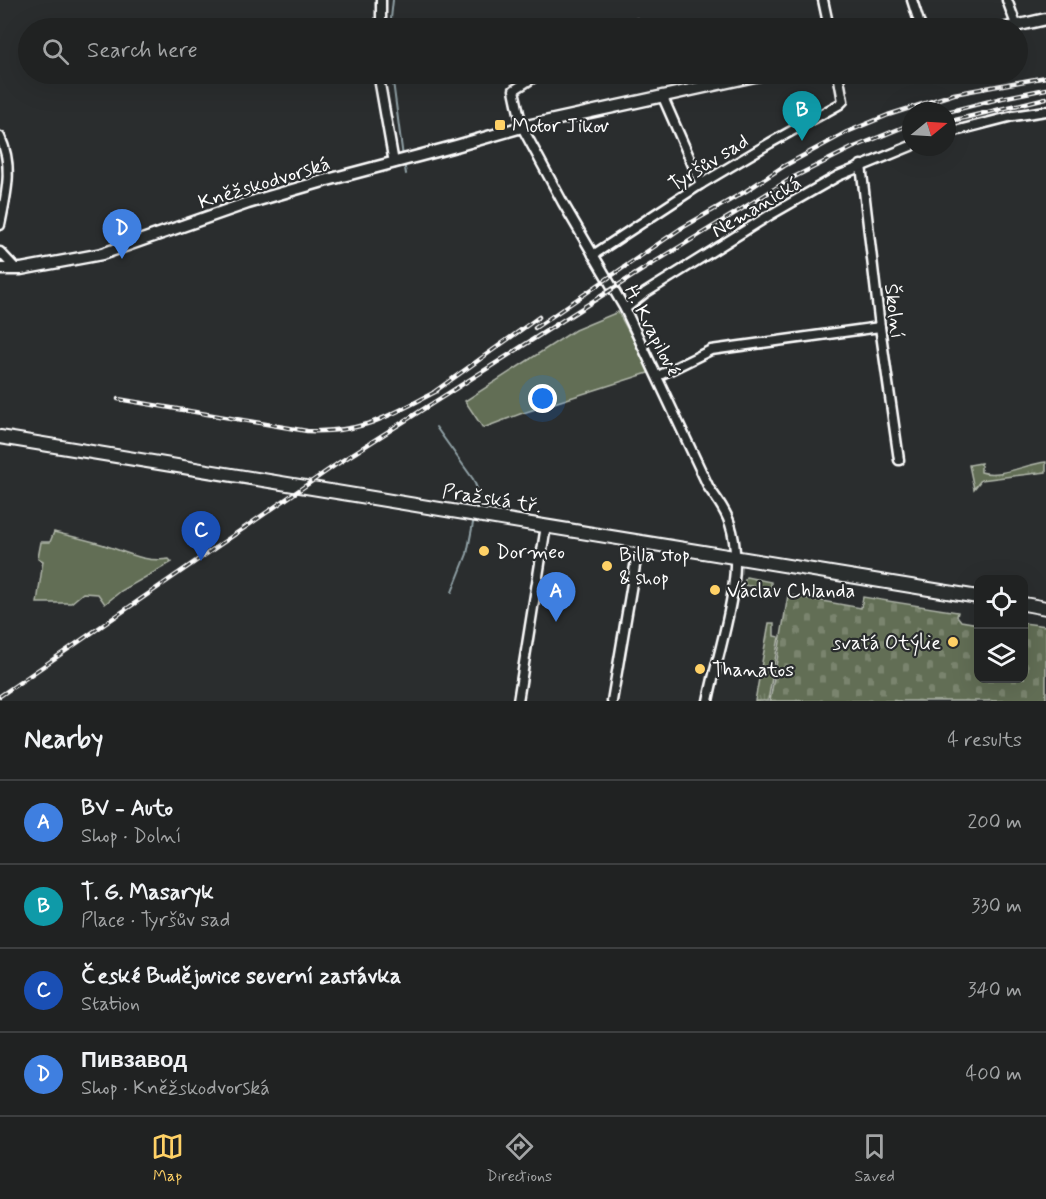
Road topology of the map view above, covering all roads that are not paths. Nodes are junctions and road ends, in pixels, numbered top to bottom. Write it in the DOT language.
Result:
graph roads {
  1 [pos="381,0"];
  2 [pos="823,0"];
  3 [pos="912,0"];
  4 [pos="1007,0"];
  5 [pos="381,18"];
  6 [pos="827,18"];
  7 [pos="918,18"];
  8 [pos="1010,18"];
  9 [pos="1046,19"];
  10 [pos="1028,24"];
  11 [pos="380,84"];
  12 [pos="523,84"];
  13 [pos="715,84"];
  14 [pos="840,84"];
  15 [pos="662,95"];
  16 [pos="1046,111"];
  17 [pos="522,127"];
  18 [pos="956,131"];
  19 [pos="0,137"];
  20 [pos="902,149"];
  21 [pos="402,161"];
  22 [pos="861,165"];
  23 [pos="701,184"];
  24 [pos="0,225"];
  25 [pos="0,252"];
  26 [pos="593,255"];
  27 [pos="0,269"];
  28 [pos="16,269"];
  29 [pos="625,309"];
  30 [pos="880,327"];
  31 [pos="658,376"];
  32 [pos="0,437"];
  33 [pos="899,460"];
  34 [pos="546,526"];
  35 [pos="734,556"];
  36 [pos="636,560"];
  37 [pos="974,596"];
  38 [pos="1028,605"];
  39 [pos="1046,608"];
  40 [pos="518,701"];
  41 [pos="612,701"];
  42 [pos="708,701"];
  1 -- 5 [label="street"];
  2 -- 6 [label="street"];
  3 -- 7 [label="street"];
  4 -- 8 [label="street"];
  9 -- 10 [label="street"];
  11 -- 21 [label="street"];
  12 -- 17 [label="street, H. Kvapilové"];
  13 -- 15 [label="street, Kněžskodvorská"];
  14 -- 23 [label="street, Tyršův sad"];
  15 -- 17 [label="street, Kněžskodvorská"];
  15 -- 23 [label="street"];
  16 -- 18 [label="street"];
  17 -- 21 [label="street, Kněžskodvorská"];
  17 -- 26 [label="street, H. Kvapilové"];
  19 -- 24 [label="street"];
  20 -- 22 [label="street, Nemanická"];
  21 -- 28 [label="street, Kněžskodvorská"];
  22 -- 29 [label="street, Nemanická"];
  22 -- 30 [label="street, Školní"];
  23 -- 26 [label="street, Tyršův sad"];
  25 -- 28 [label="street"];
  26 -- 29 [label="street, H. Kvapilové"];
  27 -- 28 [label="street, Kněžskodvorská"];
  29 -- 31 [label="street, H. Kvapilové"];
  30 -- 31 [label="street"];
  30 -- 33 [label="street, Školní"];
  31 -- 35 [label="street, H. Kvapilové"];
  32 -- 34 [label="main road, Pražská tř."];
  34 -- 35 [label="main road, Pražská tř."];
  34 -- 40 [label="street"];
  35 -- 37 [label="main road, Pražská tř."];
  35 -- 42 [label="street, H. Kvapilové"];
  36 -- 41 [label="street"];
  38 -- 39 [label="main road"];
}
